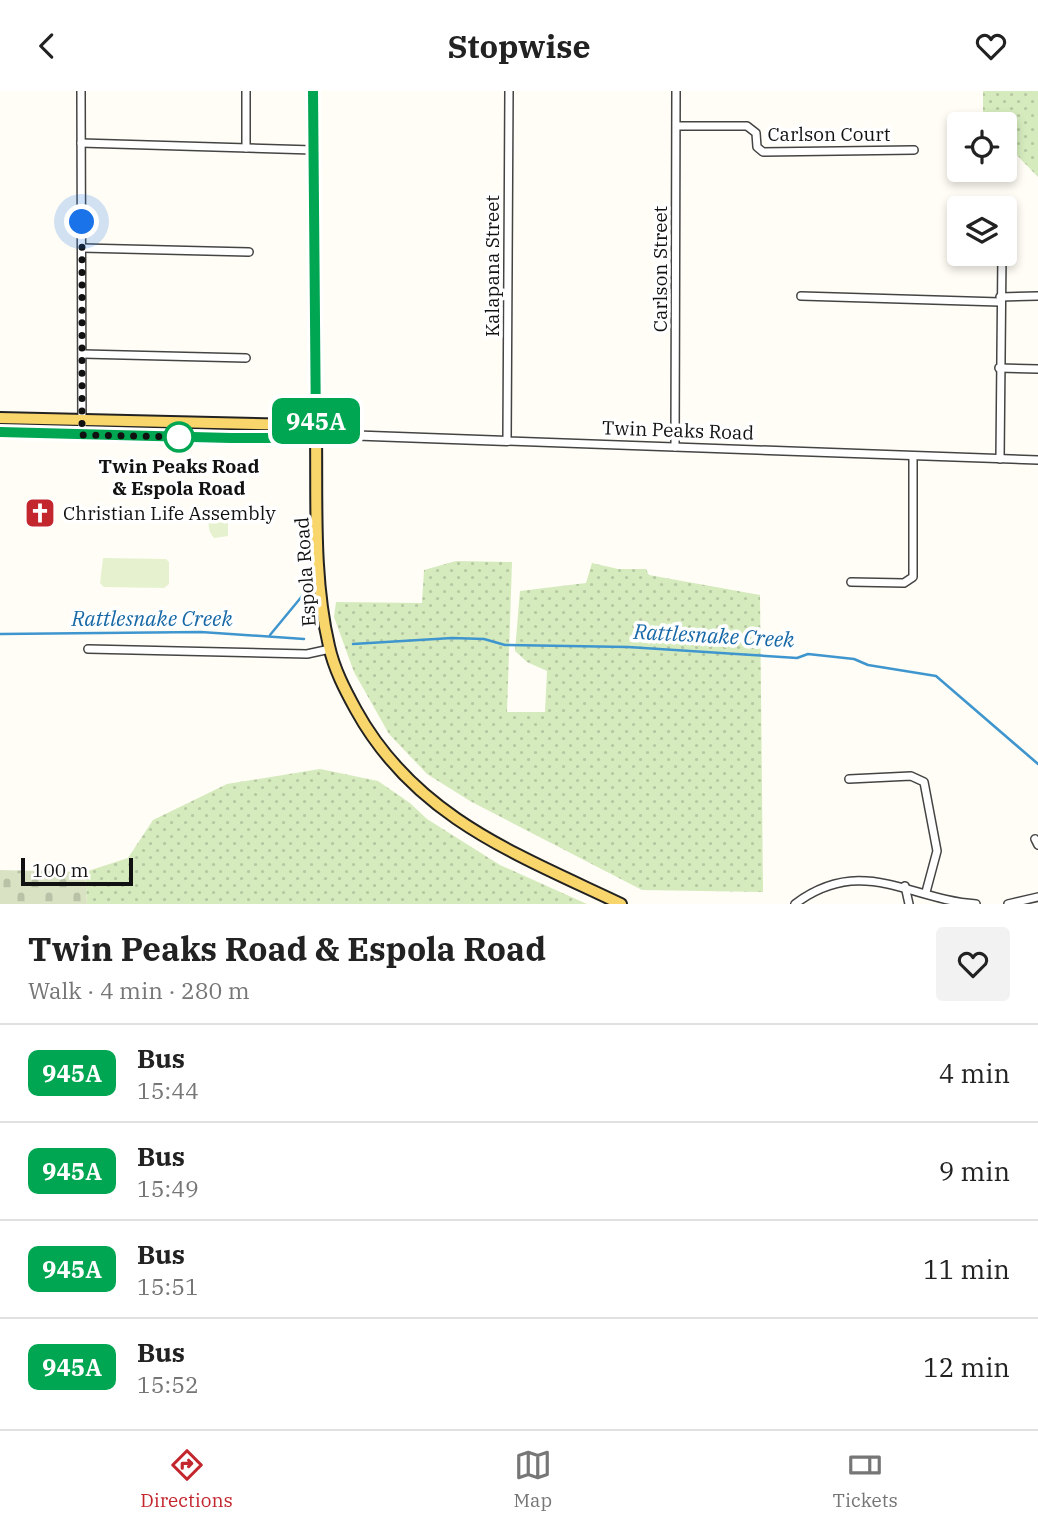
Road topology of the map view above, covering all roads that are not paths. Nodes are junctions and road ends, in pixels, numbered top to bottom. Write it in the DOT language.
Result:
graph roads {
  1 [pos="81,91"];
  2 [pos="246,91"];
  3 [pos="313,91"];
  4 [pos="509,91"];
  5 [pos="676,91"];
  6 [pos="677,125"];
  7 [pos="81,143"];
  8 [pos="246,148"];
  9 [pos="313,150"];
  10 [pos="914,150"];
  11 [pos="82,248"];
  12 [pos="249,252"];
  13 [pos="1001,266"];
  14 [pos="801,296"];
  15 [pos="1038,296"];
  16 [pos="1000,300"];
  17 [pos="83,354"];
  18 [pos="246,358"];
  19 [pos="999,368"];
  20 [pos="1038,369"];
  21 [pos="0,418"];
  22 [pos="83,421"];
  23 [pos="0,432"];
  24 [pos="316,434"];
  25 [pos="82,435"];
  26 [pos="507,441"];
  27 [pos="675,447"];
  28 [pos="913,457"];
  29 [pos="1000,459"];
  30 [pos="1038,460"];
  31 [pos="851,582"];
  32 [pos="88,649"];
  33 [pos="330,649"];
  34 [pos="849,779"];
  35 [pos="905,886"];
  36 [pos="926,892"];
  37 [pos="1038,897"];
  38 [pos="621,904"];
  39 [pos="795,904"];
  40 [pos="909,904"];
  41 [pos="976,904"];
  42 [pos="1008,904"];
  1 -- 7 [label="street"];
  2 -- 8 [label="street"];
  3 -- 9 [label="main road, Espola Road"];
  4 -- 26 [label="street, Kalapana Street"];
  5 -- 6 [label="street, Carlson Street"];
  6 -- 10 [label="street, Carlson Court"];
  6 -- 27 [label="street, Carlson Street"];
  7 -- 8 [label="street"];
  7 -- 11 [label="street"];
  8 -- 9 [label="street"];
  9 -- 24 [label="main road, Espola Road"];
  11 -- 12 [label="street"];
  11 -- 17 [label="street"];
  13 -- 16 [label="street"];
  14 -- 16 [label="street"];
  15 -- 16 [label="street"];
  16 -- 19 [label="street"];
  17 -- 18 [label="street"];
  17 -- 22 [label="street"];
  19 -- 20 [label="street"];
  19 -- 29 [label="street"];
  21 -- 22 [label="main road, Twin Peaks Road"];
  22 -- 24 [label="main road, Twin Peaks Road"];
  22 -- 25 [label="street"];
  23 -- 25 [label="main road, Twin Peaks Road"];
  24 -- 25 [label="main road, Twin Peaks Road"];
  24 -- 26 [label="street, Twin Peaks Road"];
  24 -- 33 [label="main road, Espola Road"];
  26 -- 27 [label="street, Twin Peaks Road"];
  27 -- 28 [label="street, Twin Peaks Road"];
  28 -- 29 [label="street, Twin Peaks Road"];
  28 -- 31 [label="street"];
  29 -- 30 [label="street, Twin Peaks Road"];
  32 -- 33 [label="street"];
  33 -- 38 [label="main road, Espola Road"];
  34 -- 36 [label="street"];
  35 -- 36 [label="street"];
  35 -- 39 [label="street"];
  35 -- 40 [label="street"];
  36 -- 41 [label="street"];
  37 -- 42 [label="street"];
}
